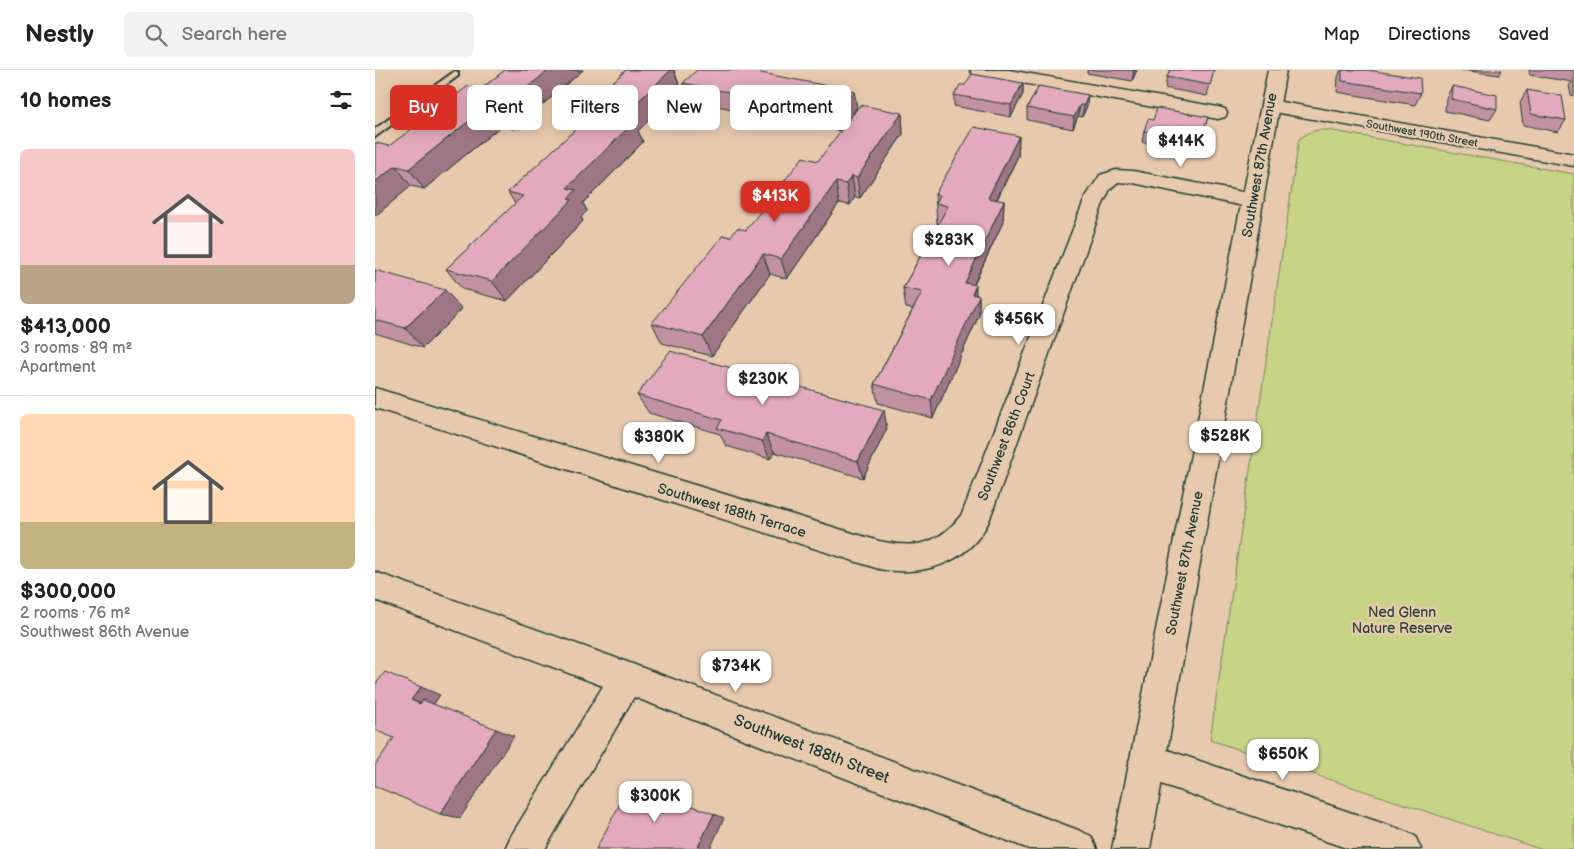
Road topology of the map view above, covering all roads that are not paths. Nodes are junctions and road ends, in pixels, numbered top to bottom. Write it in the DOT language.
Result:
graph roads {
  1 [pos="979,70"];
  2 [pos="1277,70"];
  3 [pos="455,74"];
  4 [pos="1061,77"];
  5 [pos="1270,106"];
  6 [pos="1218,113"];
  7 [pos="375,134"];
  8 [pos="1574,160"];
  9 [pos="1253,202"];
  10 [pos="375,398"];
  11 [pos="946,549"];
  12 [pos="375,586"];
  13 [pos="627,678"];
  14 [pos="1147,761"];
  15 [pos="524,849"];
  16 [pos="1078,849"];
  17 [pos="1131,849"];
  18 [pos="1402,849"];
  1 -- 4 [label="street"];
  2 -- 5 [label="street, Southwest 87th Avenue"];
  3 -- 7 [label="lane"];
  4 -- 6 [label="street"];
  5 -- 8 [label="street, Southwest 190th Street"];
  5 -- 9 [label="street, Southwest 87th Avenue"];
  9 -- 11 [label="street, Southwest 86th Court"];
  9 -- 14 [label="street, Southwest 87th Avenue"];
  10 -- 11 [label="street, Southwest 188th Terrace"];
  12 -- 13 [label="street, Southwest 188th Street"];
  13 -- 15 [label="street"];
  13 -- 16 [label="street, Southwest 188th Street"];
  14 -- 17 [label="street, Southwest 87th Avenue"];
  14 -- 18 [label="street"];
}
